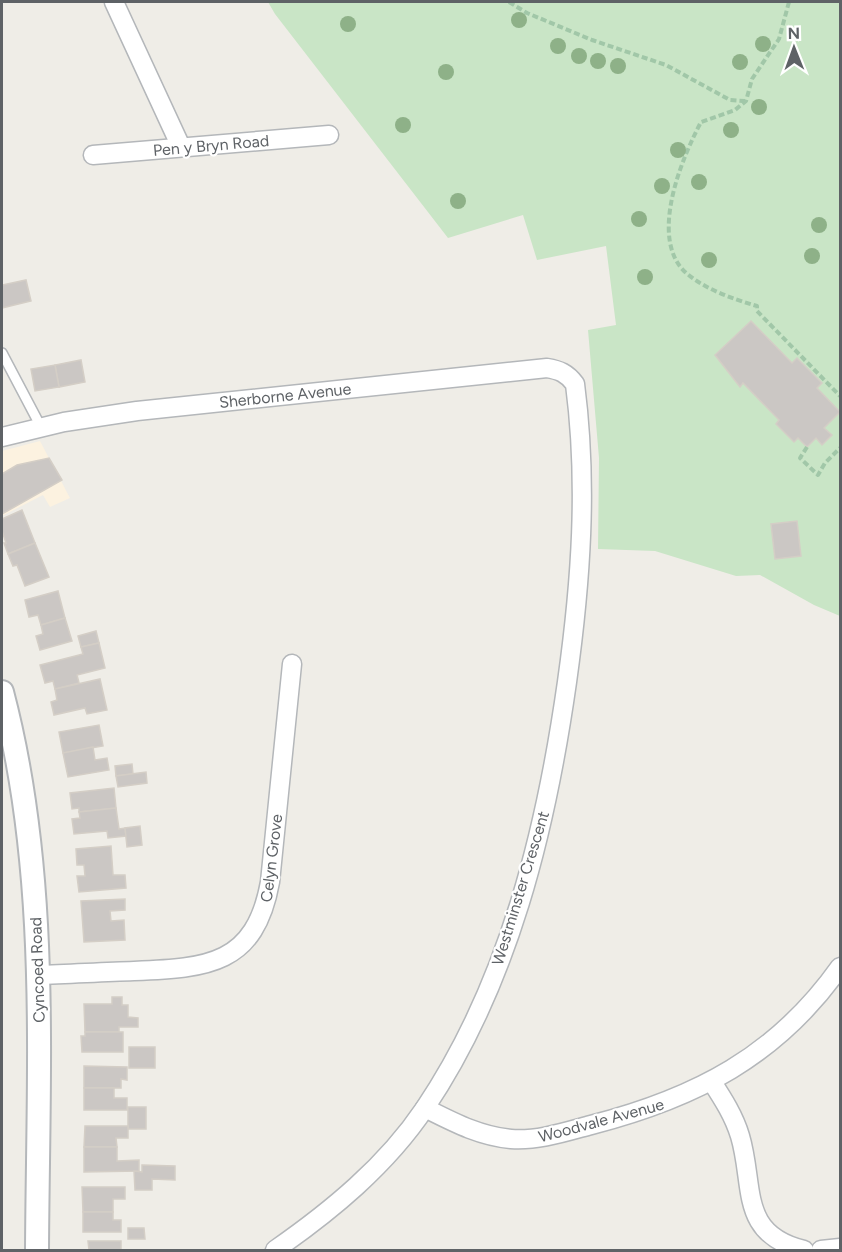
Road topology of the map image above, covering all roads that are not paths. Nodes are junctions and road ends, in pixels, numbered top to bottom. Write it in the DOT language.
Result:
graph roads {
  1 [pos="114,2"];
  2 [pos="329,135"];
  3 [pos="180,147"];
  4 [pos="93,154"];
  5 [pos="2,353"];
  6 [pos="569,376"];
  7 [pos="41,427"];
  8 [pos="2,437"];
  9 [pos="292,664"];
  10 [pos="2,692"];
  11 [pos="840,966"];
  12 [pos="38,975"];
  13 [pos="712,1082"];
  14 [pos="425,1108"];
  15 [pos="840,1248"];
  16 [pos="37,1251"];
  17 [pos="275,1251"];
  18 [pos="804,1251"];
  19 [pos="821,1251"];
  1 -- 3 [label="street"];
  2 -- 3 [label="street, Pen y Bryn Road"];
  3 -- 4 [label="street, Pen y Bryn Road"];
  5 -- 7 [label="lane"];
  6 -- 7 [label="street, Sherborne Avenue"];
  6 -- 14 [label="street, Westminster Crescent"];
  7 -- 8 [label="street, Sherborne Avenue"];
  9 -- 12 [label="street, Celyn Grove"];
  10 -- 12 [label="street, Cyncoed Road"];
  11 -- 13 [label="street, Woodvale Avenue"];
  12 -- 16 [label="street, Cyncoed Road"];
  13 -- 14 [label="street, Woodvale Avenue"];
  13 -- 18 [label="street"];
  14 -- 17 [label="street, Westminster Crescent"];
  15 -- 19 [label="street"];
}
